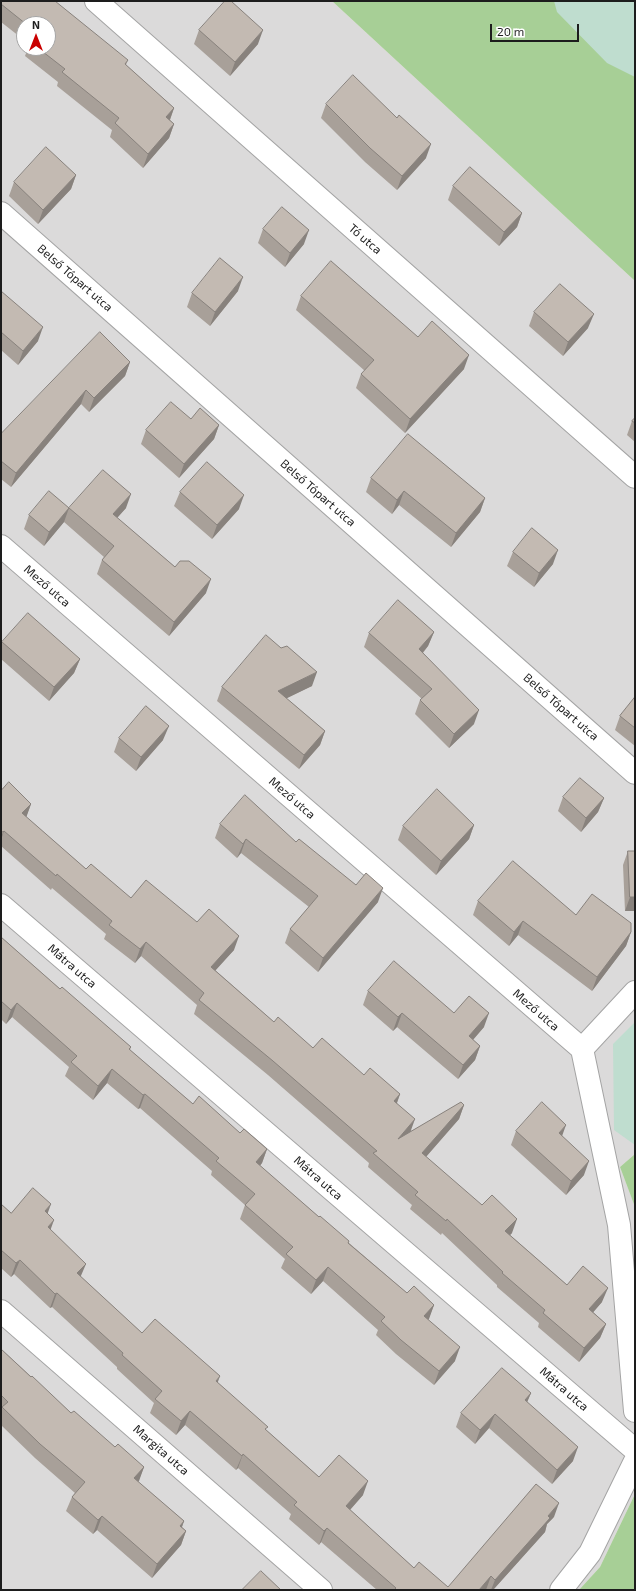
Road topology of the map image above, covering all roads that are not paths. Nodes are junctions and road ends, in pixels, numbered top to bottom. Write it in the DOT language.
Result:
graph roads {
  1 [pos="96,1"];
  2 [pos="1,213"];
  3 [pos="635,477"];
  4 [pos="1,546"];
  5 [pos="635,773"];
  6 [pos="1,905"];
  7 [pos="635,992"];
  8 [pos="582,1050"];
  9 [pos="1,1311"];
  10 [pos="635,1411"];
  11 [pos="635,1450"];
  12 [pos="635,1461"];
  13 [pos="321,1590"];
  14 [pos="561,1590"];
  1 -- 3 [label="street, Tó utca"];
  2 -- 5 [label="street, Belső Tópart utca"];
  4 -- 8 [label="street, Mező utca"];
  6 -- 11 [label="street, Mátra utca"];
  7 -- 8 [label="street"];
  8 -- 10 [label="street"];
  9 -- 13 [label="street, Margita utca"];
  12 -- 14 [label="street"];
}
